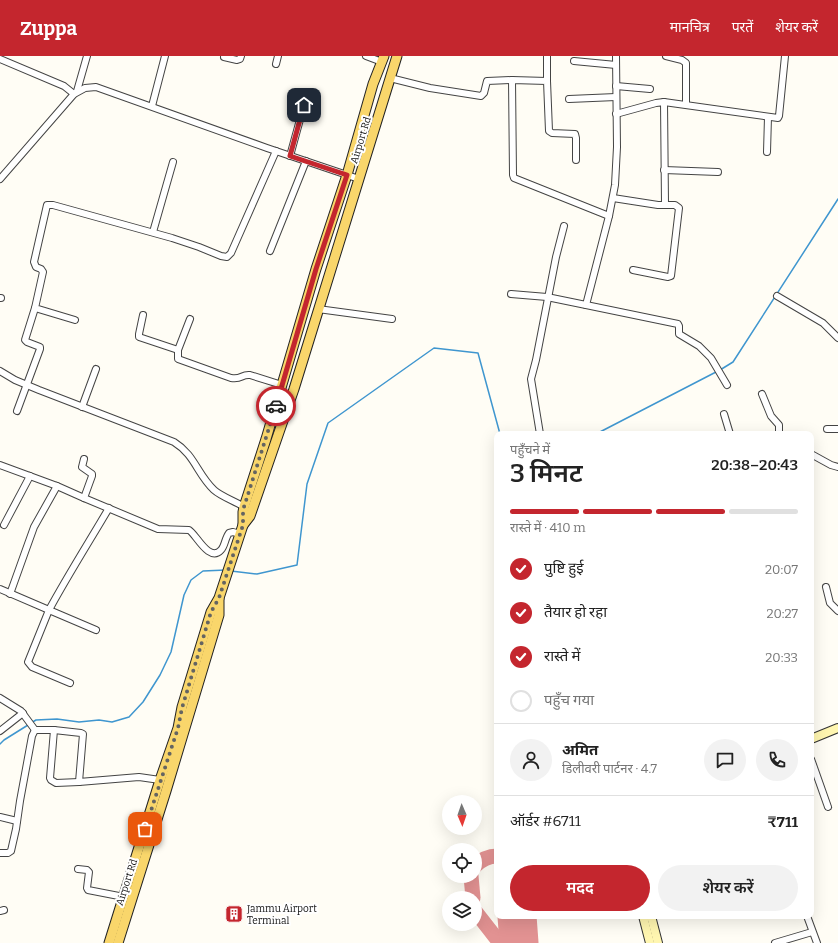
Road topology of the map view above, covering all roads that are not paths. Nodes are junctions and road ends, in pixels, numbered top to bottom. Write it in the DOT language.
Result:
graph roads {
  1 [pos="87,56"];
  2 [pos="165,56"];
  3 [pos="241,56"];
  4 [pos="278,56"];
  5 [pos="366,56"];
  6 [pos="397,56"];
  7 [pos="547,56"];
  8 [pos="616,56"];
  9 [pos="666,56"];
  10 [pos="785,56"];
  11 [pos="224,57"];
  12 [pos="0,59"];
  13 [pos="383,59"];
  14 [pos="574,61"];
  15 [pos="276,64"];
  16 [pos="616,66"];
  17 [pos="390,78"];
  18 [pos="512,80"];
  19 [pos="547,81"];
  20 [pos="616,86"];
  21 [pos="650,89"];
  22 [pos="75,92"];
  23 [pos="616,97"];
  24 [pos="569,99"];
  25 [pos="664,102"];
  26 [pos="686,104"];
  27 [pos="304,105"];
  28 [pos="152,106"];
  29 [pos="616,114"];
  30 [pos="768,117"];
  31 [pos="276,151"];
  32 [pos="767,152"];
  33 [pos="290,156"];
  34 [pos="576,160"];
  35 [pos="306,161"];
  36 [pos="173,162"];
  37 [pos="664,170"];
  38 [pos="718,172"];
  39 [pos="347,175"];
  40 [pos="0,179"];
  41 [pos="359,179"];
  42 [pos="613,198"];
  43 [pos="665,204"];
  44 [pos="609,216"];
  45 [pos="564,226"];
  46 [pos="153,232"];
  47 [pos="270,251"];
  48 [pos="633,270"];
  49 [pos="511,294"];
  50 [pos="777,296"];
  51 [pos="547,297"];
  52 [pos="586,305"];
  53 [pos="35,308"];
  54 [pos="318,310"];
  55 [pos="143,315"];
  56 [pos="190,319"];
  57 [pos="392,319"];
  58 [pos="75,320"];
  59 [pos="838,338"];
  60 [pos="178,350"];
  61 [pos="96,369"];
  62 [pos="0,371"];
  63 [pos="27,385"];
  64 [pos="282,385"];
  65 [pos="727,385"];
  66 [pos="762,394"];
  67 [pos="82,407"];
  68 [pos="16,411"];
  69 [pos="724,414"];
  70 [pos="827,429"];
  71 [pos="838,429"];
  72 [pos="539,431"];
  73 [pos="729,431"];
  74 [pos="779,431"];
  75 [pos="814,456"];
  76 [pos="84,459"];
  77 [pos="0,465"];
  78 [pos="838,466"];
  79 [pos="30,476"];
  80 [pos="57,486"];
  81 [pos="84,498"];
  82 [pos="244,507"];
  83 [pos="109,508"];
  84 [pos="4,525"];
  85 [pos="243,525"];
  86 [pos="240,534"];
  87 [pos="826,587"];
  88 [pos="0,589"];
  89 [pos="10,594"];
  90 [pos="220,595"];
  91 [pos="49,610"];
  92 [pos="838,610"];
  93 [pos="96,630"];
  94 [pos="70,683"];
  95 [pos="0,698"];
  96 [pos="25,714"];
  97 [pos="838,728"];
  98 [pos="34,729"];
  99 [pos="54,730"];
  100 [pos="0,731"];
  101 [pos="814,738"];
  102 [pos="814,767"];
  103 [pos="160,780"];
  104 [pos="79,782"];
  105 [pos="828,807"];
  106 [pos="0,817"];
  107 [pos="17,821"];
  108 [pos="0,853"];
  109 [pos="78,869"];
  110 [pos="124,897"];
  111 [pos="651,919"];
  112 [pos="652,919"];
  113 [pos="808,919"];
  114 [pos="812,932"];
  115 [pos="109,943"];
  116 [pos="118,943"];
  117 [pos="650,943"];
  118 [pos="658,943"];
  119 [pos="775,943"];
  120 [pos="817,943"];
  1 -- 22 [label="street"];
  2 -- 28 [label="street"];
  3 -- 11 [label="street"];
  4 -- 15 [label="street"];
  5 -- 13 [label="street"];
  6 -- 17 [label="main road, Airport Rd"];
  7 -- 19 [label="street"];
  8 -- 16 [label="street"];
  9 -- 26 [label="street"];
  10 -- 30 [label="street"];
  12 -- 22 [label="street"];
  13 -- 39 [label="main road"];
  14 -- 16 [label="street"];
  16 -- 20 [label="street"];
  17 -- 18 [label="street"];
  17 -- 41 [label="main road, Airport Rd"];
  18 -- 19 [label="street"];
  18 -- 44 [label="street"];
  19 -- 34 [label="street"];
  20 -- 21 [label="street"];
  20 -- 23 [label="street"];
  22 -- 28 [label="street"];
  22 -- 40 [label="street"];
  23 -- 24 [label="street"];
  23 -- 29 [label="street"];
  25 -- 26 [label="street"];
  25 -- 29 [label="street"];
  25 -- 37 [label="street"];
  26 -- 30 [label="street"];
  27 -- 33 [label="street"];
  28 -- 31 [label="street"];
  29 -- 42 [label="street"];
  30 -- 32 [label="street"];
  31 -- 33 [label="street"];
  31 -- 46 [label="street"];
  33 -- 35 [label="street"];
  35 -- 39 [label="street"];
  35 -- 47 [label="street"];
  36 -- 46 [label="street"];
  37 -- 38 [label="street"];
  37 -- 43 [label="street"];
  39 -- 41 [label="street"];
  39 -- 64 [label="main road"];
  41 -- 54 [label="main road, Airport Rd"];
  42 -- 43 [label="street"];
  42 -- 44 [label="street"];
  43 -- 48 [label="street"];
  44 -- 52 [label="street"];
  45 -- 51 [label="street"];
  46 -- 53 [label="street"];
  49 -- 51 [label="street"];
  50 -- 59 [label="street"];
  51 -- 52 [label="street"];
  51 -- 72 [label="street"];
  52 -- 65 [label="street"];
  53 -- 58 [label="street"];
  53 -- 63 [label="street"];
  54 -- 57 [label="street"];
  54 -- 85 [label="main road, Airport Rd"];
  55 -- 60 [label="street"];
  56 -- 60 [label="street"];
  60 -- 64 [label="street"];
  61 -- 67 [label="street"];
  62 -- 63 [label="street"];
  63 -- 67 [label="street"];
  63 -- 68 [label="street"];
  64 -- 82 [label="main road"];
  66 -- 74 [label="street"];
  67 -- 82 [label="street"];
  69 -- 73 [label="street"];
  70 -- 71 [label="street"];
  75 -- 78 [label="street"];
  76 -- 81 [label="street"];
  77 -- 79 [label="street"];
  79 -- 80 [label="street"];
  79 -- 84 [label="street"];
  80 -- 81 [label="street"];
  80 -- 89 [label="street"];
  81 -- 83 [label="street"];
  82 -- 85 [label="main road"];
  83 -- 86 [label="street"];
  83 -- 91 [label="street"];
  85 -- 86 [label="main road"];
  86 -- 90 [label="main road"];
  87 -- 92 [label="street"];
  88 -- 89 [label="street"];
  89 -- 91 [label="street"];
  90 -- 103 [label="main road"];
  90 -- 116 [label="main road, Airport Rd"];
  91 -- 93 [label="street"];
  91 -- 94 [label="street"];
  95 -- 96 [label="street"];
  96 -- 98 [label="street"];
  96 -- 100 [label="street"];
  97 -- 101 [label="street"];
  98 -- 99 [label="street"];
  98 -- 107 [label="street"];
  99 -- 104 [label="street"];
  99 -- 104 [label="street"];
  102 -- 105 [label="street"];
  103 -- 104 [label="street"];
  103 -- 110 [label="main road"];
  106 -- 107 [label="street"];
  107 -- 108 [label="street"];
  109 -- 110 [label="street"];
  110 -- 115 [label="main road"];
  111 -- 117 [label="street"];
  112 -- 118 [label="street"];
  113 -- 114 [label="street"];
  114 -- 119 [label="street"];
  114 -- 120 [label="street"];
}
